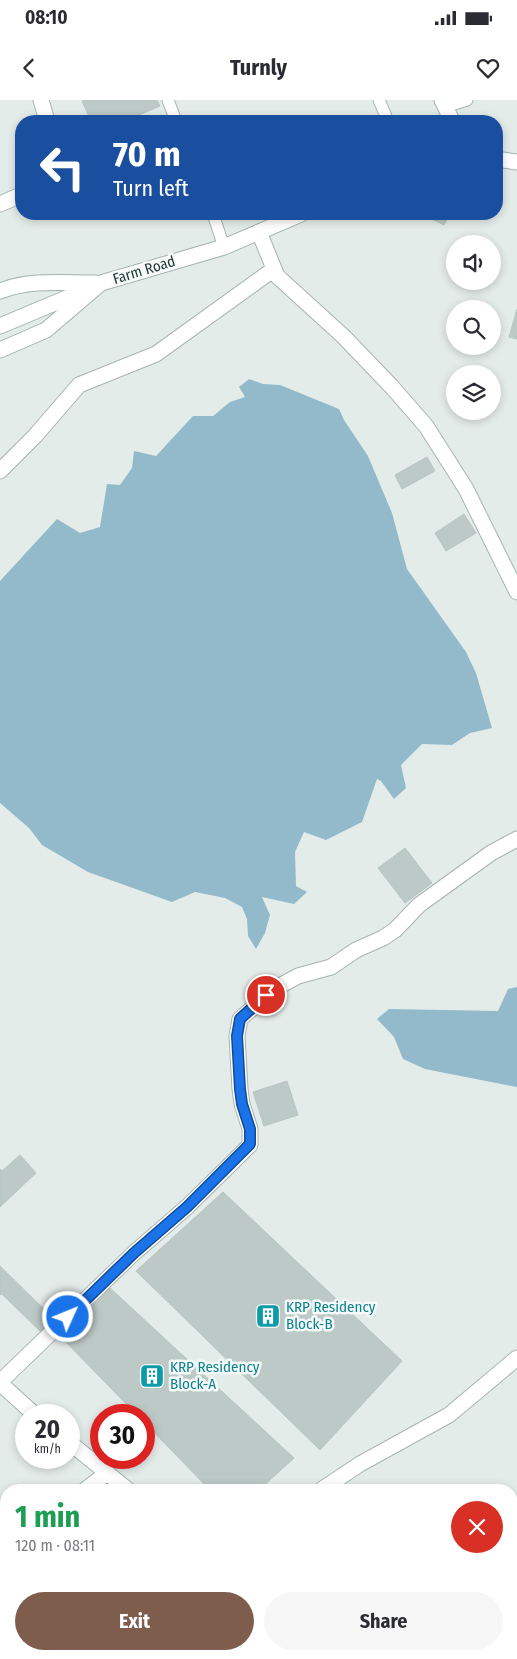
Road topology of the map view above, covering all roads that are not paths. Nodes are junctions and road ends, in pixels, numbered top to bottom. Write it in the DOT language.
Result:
graph roads {
  1 [pos="41,100"];
  2 [pos="168,100"];
  3 [pos="379,100"];
  4 [pos="467,100"];
  5 [pos="447,102"];
  6 [pos="45,115"];
  7 [pos="174,115"];
  8 [pos="385,115"];
  9 [pos="450,115"];
  10 [pos="503,160"];
  11 [pos="517,162"];
  12 [pos="15,198"];
  13 [pos="0,204"];
  14 [pos="215,220"];
  15 [pos="287,220"];
  16 [pos="259,232"];
  17 [pos="224,247"];
  18 [pos="274,269"];
  19 [pos="101,283"];
  20 [pos="0,291"];
  21 [pos="0,326"];
  22 [pos="0,350"];
  23 [pos="0,471"];
  24 [pos="517,592"];
  25 [pos="517,839"];
  26 [pos="517,1358"];
  27 [pos="0,1383"];
  28 [pos="23,1404"];
  29 [pos="80,1451"];
  30 [pos="107,1474"];
  31 [pos="93,1484"];
  32 [pos="120,1484"];
  33 [pos="330,1484"];
  1 -- 6 [label="street"];
  2 -- 7 [label="lane"];
  3 -- 8 [label="lane"];
  4 -- 5 [label="lane"];
  5 -- 9 [label="street"];
  10 -- 11 [label="street"];
  12 -- 13 [label="street"];
  14 -- 17 [label="lane"];
  15 -- 16 [label="street, Farm Road"];
  16 -- 17 [label="street, Farm Road"];
  16 -- 18 [label="street"];
  17 -- 19 [label="street, Farm Road"];
  18 -- 23 [label="street"];
  18 -- 24 [label="street"];
  19 -- 20 [label="street"];
  19 -- 21 [label="street"];
  19 -- 22 [label="street, Farm Road"];
  25 -- 27 [label="street"];
  26 -- 33 [label="street"];
  27 -- 28 [label="street"];
  29 -- 30 [label="street"];
  30 -- 31 [label="street"];
  30 -- 32 [label="street"];
}
